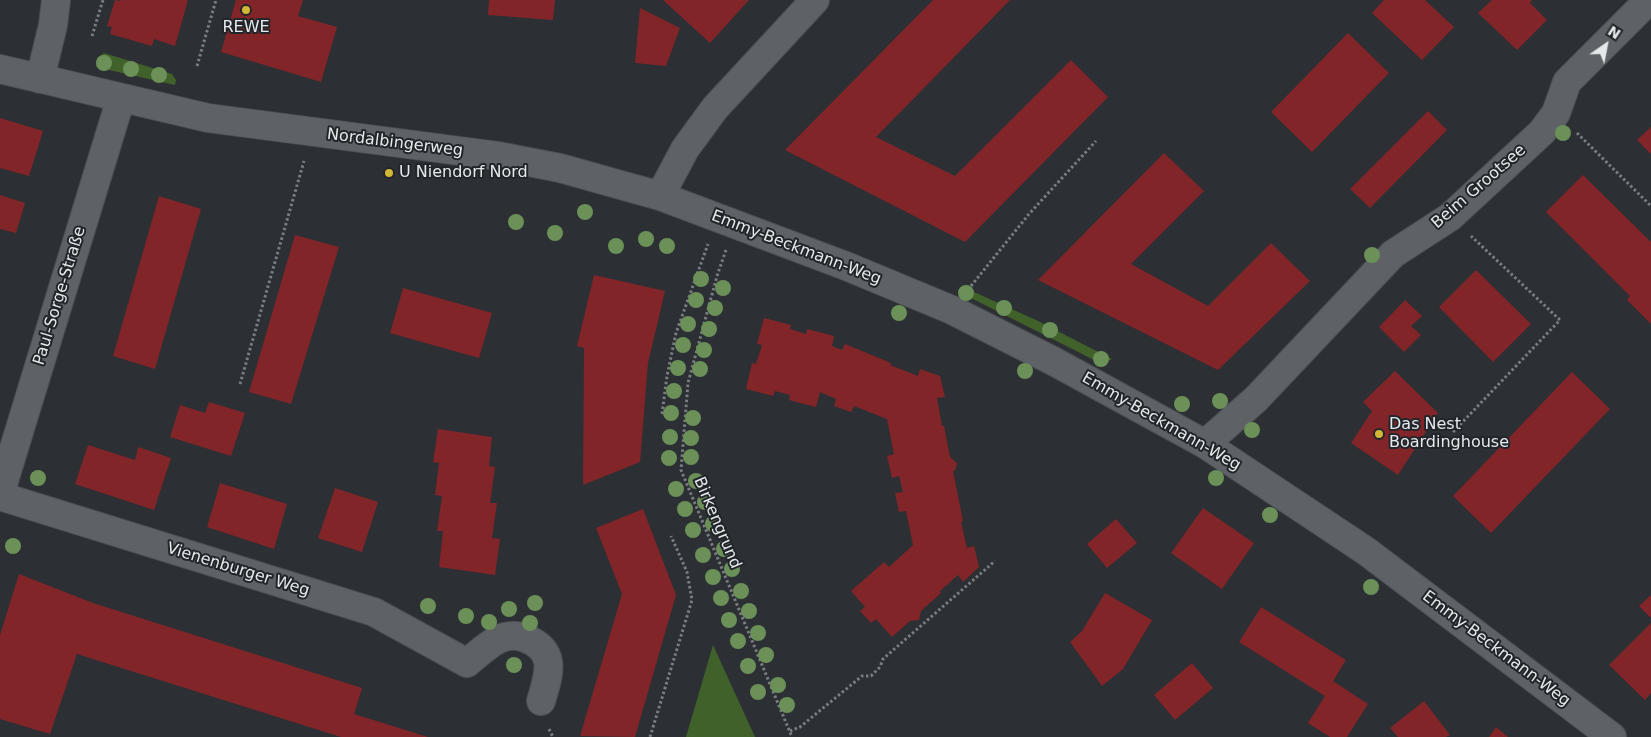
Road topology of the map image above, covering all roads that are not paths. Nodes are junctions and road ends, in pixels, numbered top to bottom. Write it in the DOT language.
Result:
graph roads {
  1 [pos="56,0"];
  2 [pos="815,0"];
  3 [pos="1649,0"];
  4 [pos="0,68"];
  5 [pos="40,78"];
  6 [pos="121,98"];
  7 [pos="660,196"];
  8 [pos="1205,444"];
  9 [pos="0,495"];
  10 [pos="541,701"];
  11 [pos="1612,737"];
  1 -- 5 [label="street"];
  2 -- 7 [label="street"];
  3 -- 8 [label="street, Beim Grootsee"];
  4 -- 5 [label="street, Nordalbingerweg"];
  5 -- 6 [label="street, Nordalbingerweg"];
  6 -- 7 [label="street, Nordalbingerweg"];
  6 -- 9 [label="street, Paul-Sorge-Straße"];
  7 -- 8 [label="street, Emmy-Beckmann-Weg"];
  8 -- 11 [label="street, Emmy-Beckmann-Weg"];
  9 -- 10 [label="street, Vienenburger Weg"];
}
